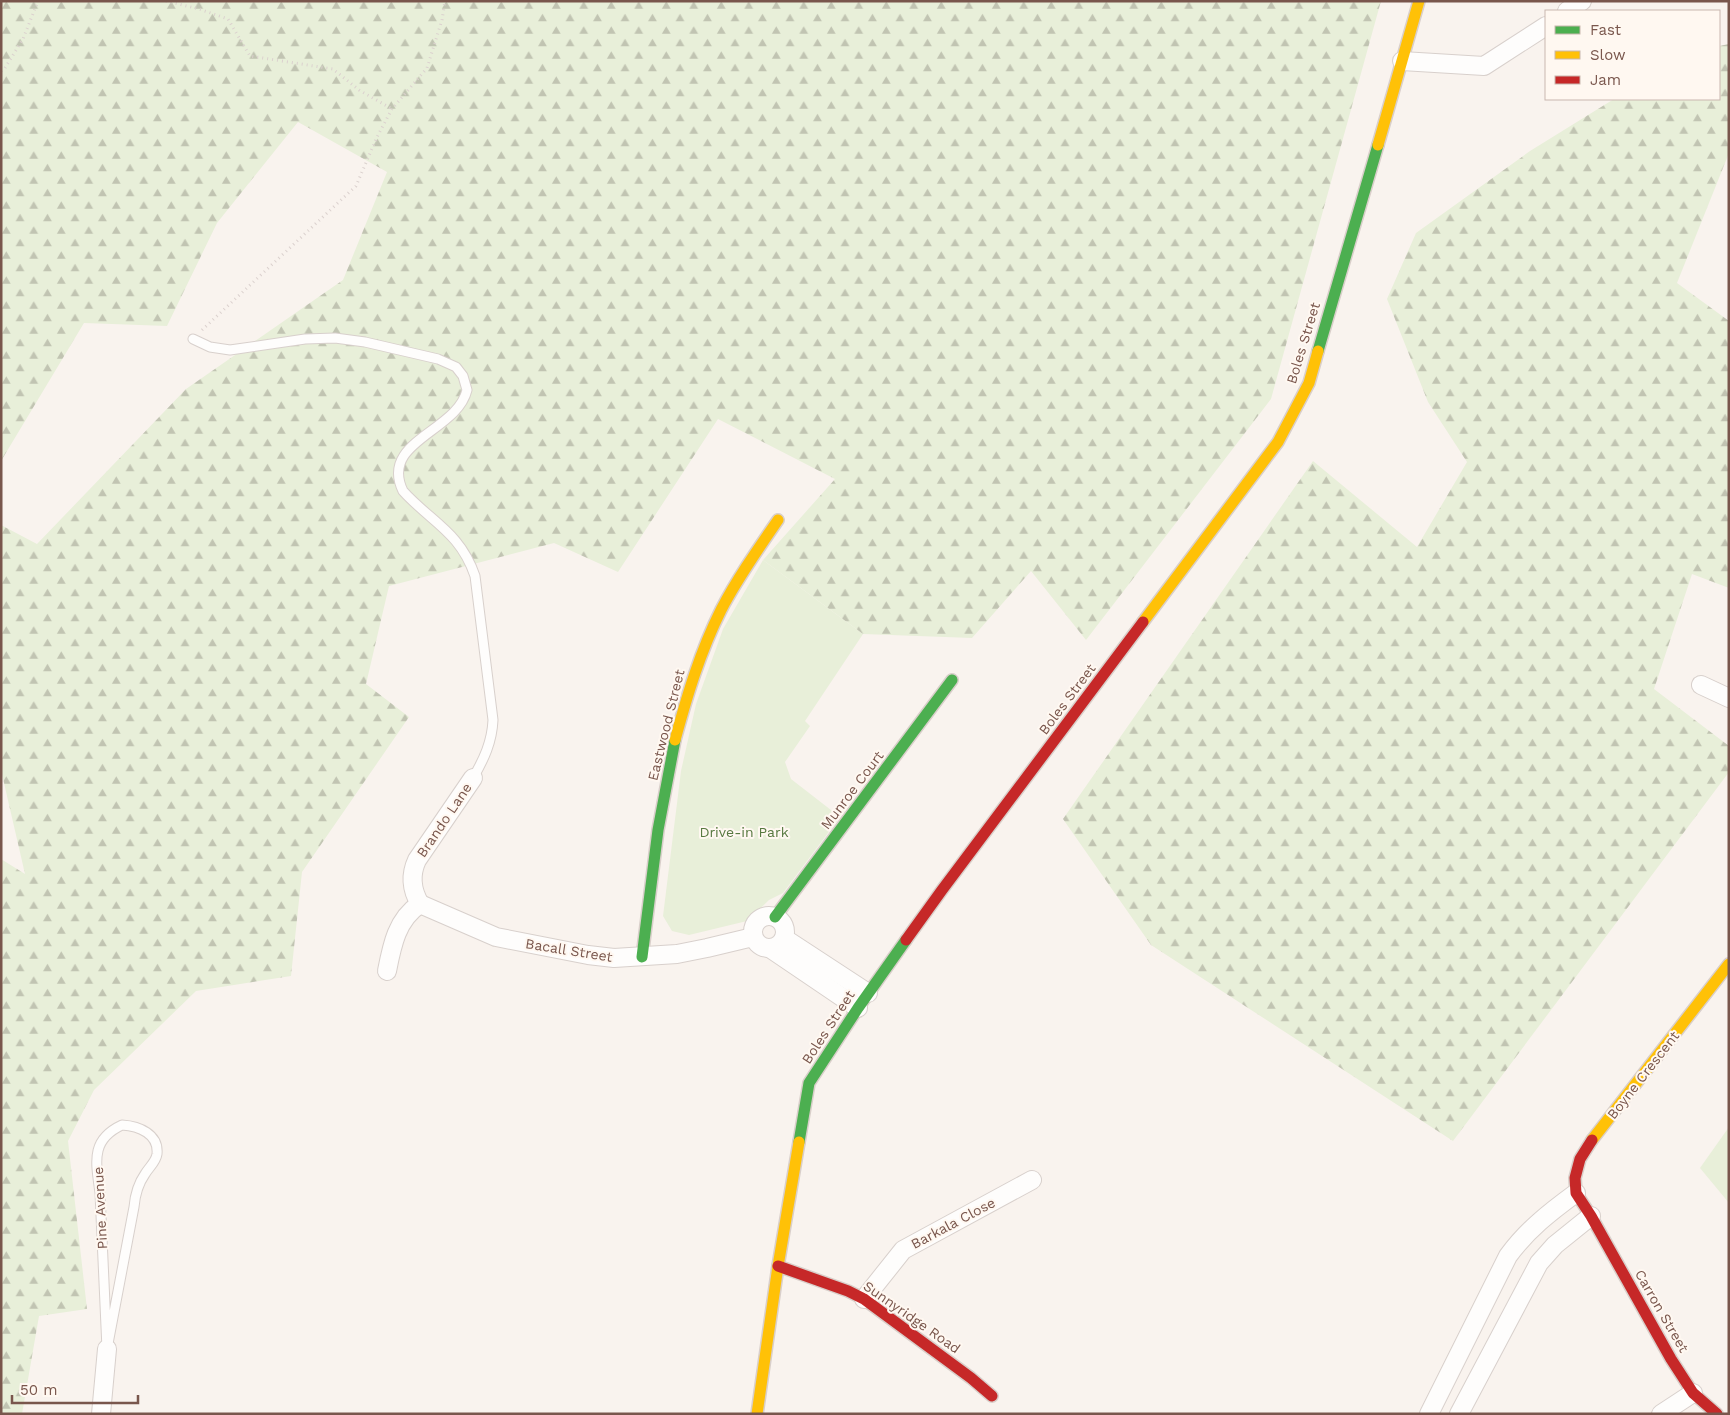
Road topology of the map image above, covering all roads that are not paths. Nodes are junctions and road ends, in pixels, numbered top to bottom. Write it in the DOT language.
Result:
graph roads {
  1 [pos="1419,1"];
  2 [pos="1582,1"];
  3 [pos="1568,10"];
  4 [pos="1545,27"];
  5 [pos="1402,61"];
  6 [pos="193,339"];
  7 [pos="778,520"];
  8 [pos="952,680"];
  9 [pos="1701,685"];
  10 [pos="1729,698"];
  11 [pos="473,778"];
  12 [pos="420,904"];
  13 [pos="775,917"];
  14 [pos="753,937"];
  15 [pos="778,943"];
  16 [pos="642,957"];
  17 [pos="1729,964"];
  18 [pos="387,970"];
  19 [pos="868,993"];
  20 [pos="858,1008"];
  21 [pos="1032,1180"];
  22 [pos="1576,1193"];
  23 [pos="1590,1216"];
  24 [pos="778,1266"];
  25 [pos="864,1299"];
  26 [pos="107,1349"];
  27 [pos="1693,1393"];
  28 [pos="992,1396"];
  29 [pos="1713,1413"];
  30 [pos="100,1414"];
  31 [pos="758,1414"];
  32 [pos="1429,1414"];
  33 [pos="1459,1414"];
  34 [pos="1661,1414"];
  1 -- 5 [label="street, Boles Street"];
  2 -- 3 [label="street"];
  4 -- 5 [label="street"];
  5 -- 19 [label="street, Boles Street"];
  6 -- 11 [label="lane"];
  7 -- 16 [label="street, Eastwood Street"];
  8 -- 13 [label="street, Munroe Court"];
  9 -- 10 [label="street"];
  11 -- 12 [label="street, Brando Lane"];
  12 -- 16 [label="street, Bacall Street"];
  12 -- 18 [label="street"];
  13 -- 14 [label="street"];
  13 -- 15 [label="street"];
  14 -- 15 [label="street"];
  14 -- 16 [label="street, Bacall Street"];
  15 -- 19 [label="street"];
  15 -- 20 [label="street"];
  17 -- 22 [label="street, Boyne Crescent"];
  19 -- 20 [label="street, Boles Street"];
  20 -- 24 [label="street, Boles Street"];
  21 -- 25 [label="street, Barkala Close"];
  22 -- 23 [label="street"];
  22 -- 32 [label="street"];
  23 -- 27 [label="street, Carron Street"];
  23 -- 33 [label="street"];
  24 -- 25 [label="street, Sunnyridge Road"];
  24 -- 31 [label="street, Boles Street"];
  25 -- 28 [label="street, Sunnyridge Road"];
  26 -- 26 [label="lane, Pine Avenue"];
  26 -- 30 [label="street, Pine Avenue"];
  27 -- 29 [label="street, Carron Street"];
  27 -- 34 [label="street"];
}
